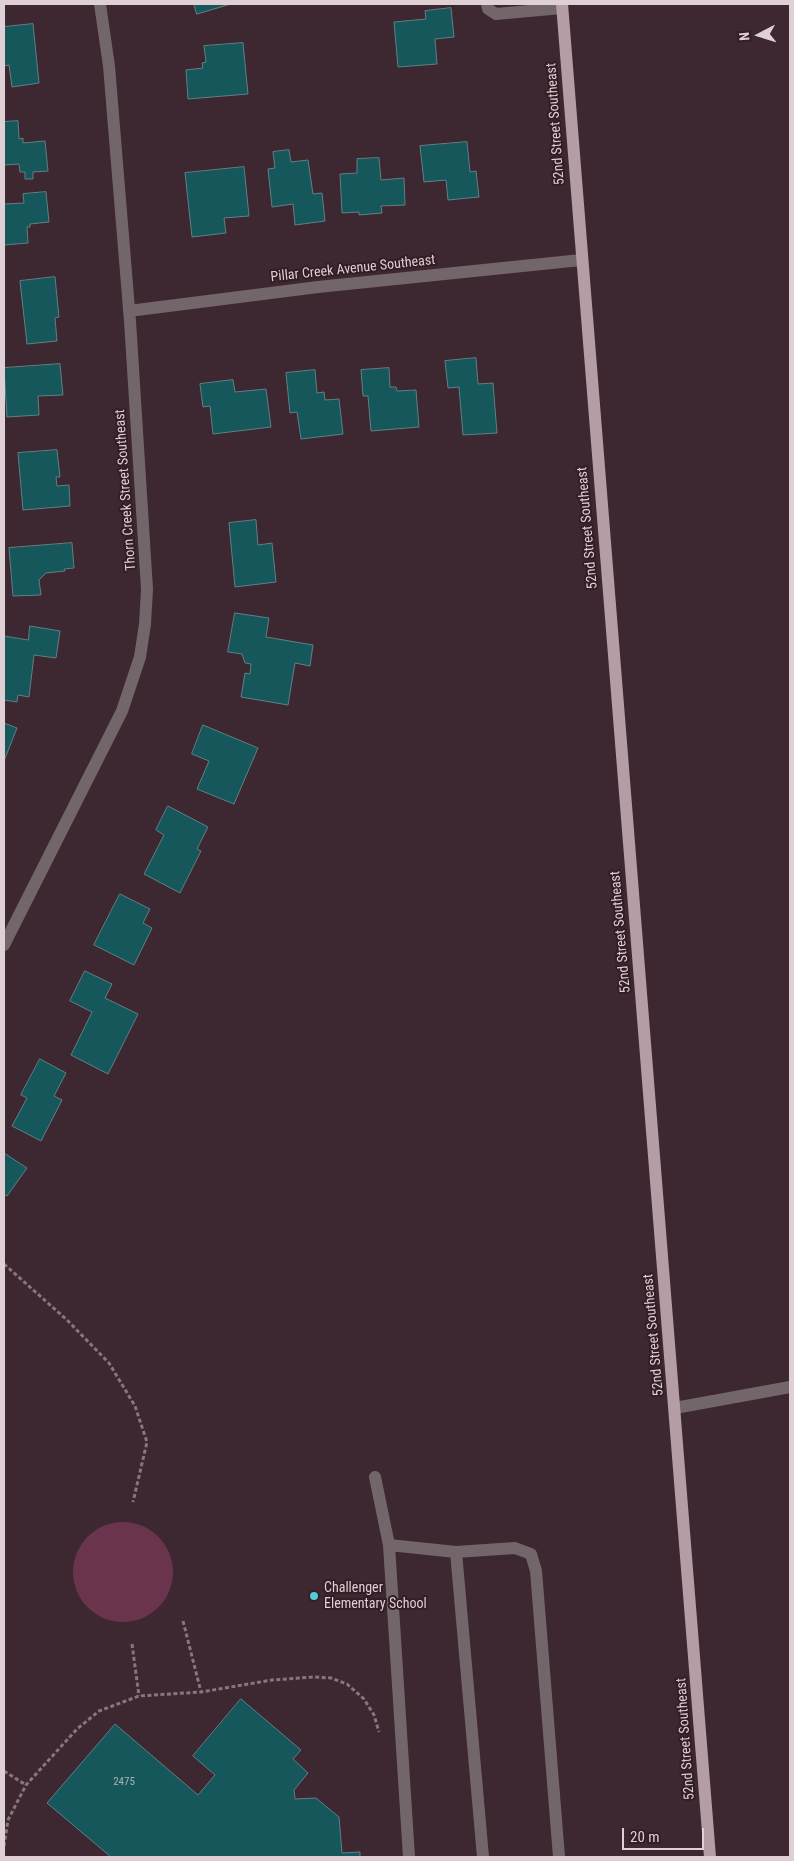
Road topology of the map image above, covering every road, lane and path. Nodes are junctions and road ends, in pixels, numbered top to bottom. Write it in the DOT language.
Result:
graph roads {
  1 [pos="100,4"];
  2 [pos="487,4"];
  3 [pos="562,6"];
  4 [pos="581,260"];
  5 [pos="129,311"];
  6 [pos="4,945"];
  7 [pos="4,1264"];
  8 [pos="790,1387"];
  9 [pos="675,1408"];
  10 [pos="375,1477"];
  11 [pos="133,1502"];
  12 [pos="389,1545"];
  13 [pos="456,1552"];
  14 [pos="183,1621"];
  15 [pos="132,1644"];
  16 [pos="200,1692"];
  17 [pos="139,1696"];
  18 [pos="381,1740"];
  19 [pos="4,1771"];
  20 [pos="26,1785"];
  21 [pos="4,1846"];
  22 [pos="409,1857"];
  23 [pos="483,1857"];
  24 [pos="559,1857"];
  25 [pos="710,1857"];
  1 -- 5 [label="street, Thorn Creek Street Southeast"];
  2 -- 3 [label="street"];
  3 -- 4 [label="main road, 52nd Street Southeast"];
  4 -- 5 [label="street, Pillar Creek Avenue Southeast"];
  4 -- 9 [label="main road, 52nd Street Southeast"];
  5 -- 6 [label="street, Thorn Creek Street Southeast"];
  7 -- 11 [label="path"];
  8 -- 9 [label="street"];
  9 -- 25 [label="main road, 52nd Street Southeast"];
  10 -- 12 [label="street"];
  12 -- 13 [label="street"];
  12 -- 22 [label="street"];
  13 -- 23 [label="street"];
  13 -- 24 [label="street"];
  14 -- 16 [label="path"];
  15 -- 17 [label="path"];
  16 -- 17 [label="path"];
  16 -- 18 [label="path"];
  17 -- 20 [label="path"];
  19 -- 20 [label="path"];
  20 -- 21 [label="path"];
}
